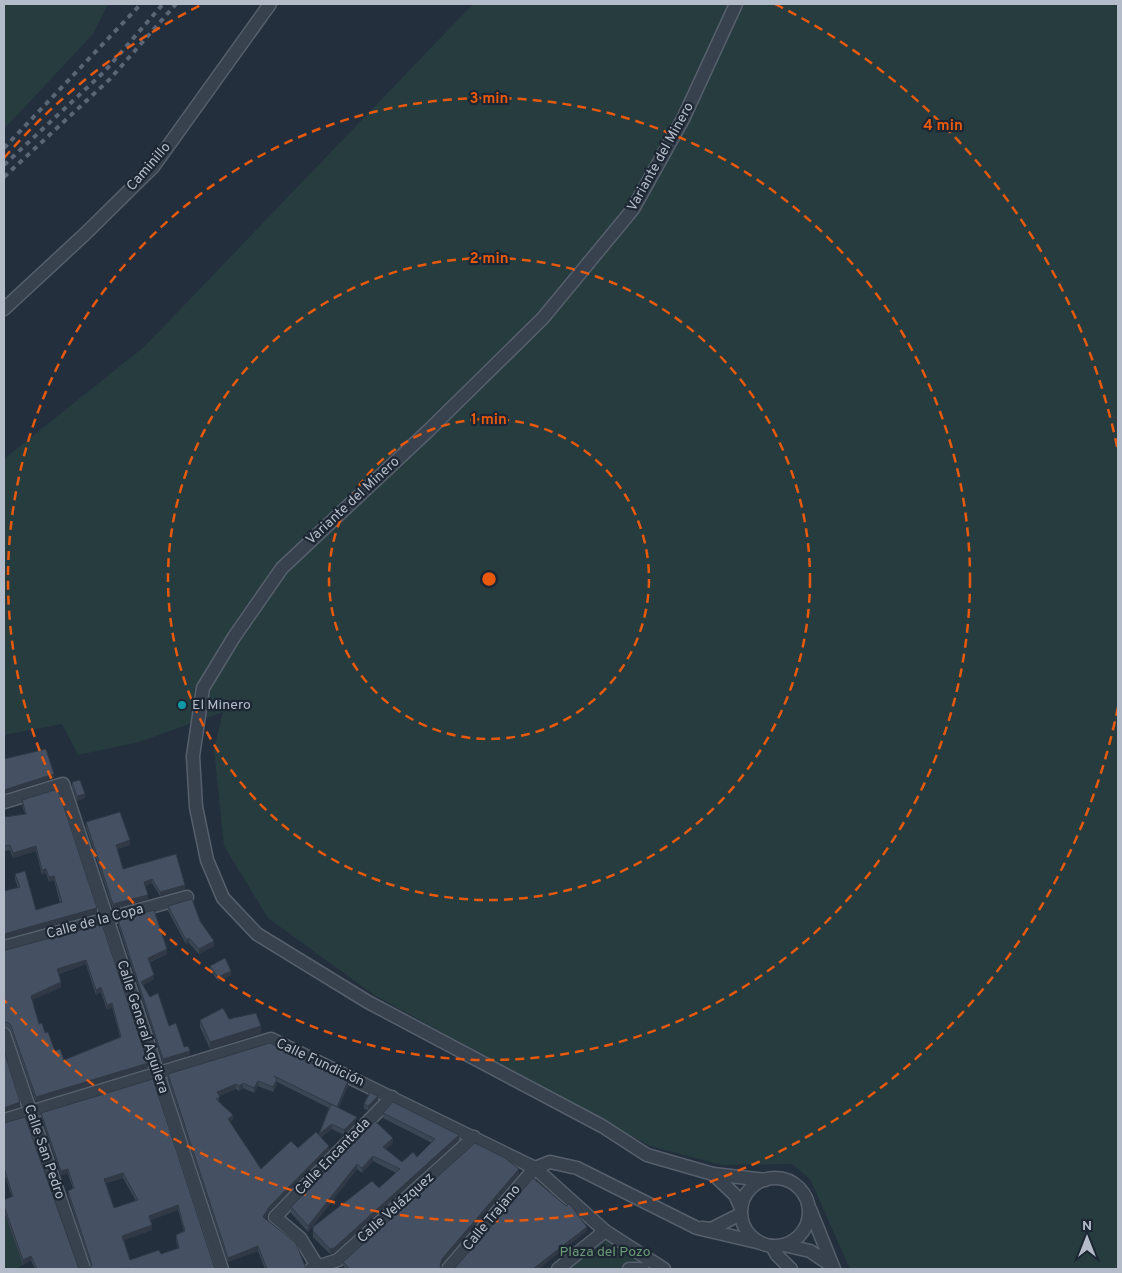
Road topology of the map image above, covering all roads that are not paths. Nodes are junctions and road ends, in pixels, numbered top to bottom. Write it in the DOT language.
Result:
graph roads {
  1 [pos="270,4"];
  2 [pos="736,4"];
  3 [pos="4,308"];
  4 [pos="4,802"];
  5 [pos="187,897"];
  6 [pos="107,919"];
  7 [pos="4,947"];
  8 [pos="4,1034"];
  9 [pos="157,1074"];
  10 [pos="392,1097"];
  11 [pos="30,1112"];
  12 [pos="4,1120"];
  13 [pos="474,1137"];
  14 [pos="535,1168"];
  15 [pos="713,1174"];
  16 [pos="765,1180"];
  17 [pos="810,1208"];
  18 [pos="741,1211"];
  19 [pos="697,1228"];
  20 [pos="605,1231"];
  21 [pos="773,1245"];
  22 [pos="643,1256"];
  23 [pos="833,1267"];
  24 [pos="316,1268"];
  25 [pos="84,1269"];
  26 [pos="222,1269"];
  27 [pos="448,1269"];
  28 [pos="558,1269"];
  29 [pos="629,1269"];
  30 [pos="645,1269"];
  31 [pos="664,1269"];
  32 [pos="791,1269"];
  1 -- 3 [label="street, Caminillo"];
  2 -- 15 [label="street, Variante del Minero"];
  4 -- 6 [label="street, Calle General Aguilera"];
  5 -- 6 [label="street, Calle de la Copa"];
  6 -- 7 [label="street, Calle de la Copa"];
  6 -- 9 [label="street, Calle General Aguilera"];
  8 -- 11 [label="street, Calle San Pedro"];
  9 -- 10 [label="street, Calle Fundición"];
  9 -- 11 [label="street, Calle Fundición"];
  9 -- 26 [label="street, Calle General Aguilera"];
  10 -- 13 [label="street, Calle Fundición"];
  10 -- 24 [label="street, Calle Encantada"];
  11 -- 12 [label="street, Calle Fundición"];
  11 -- 25 [label="street, Calle San Pedro"];
  13 -- 14 [label="street, Calle Fundición"];
  13 -- 24 [label="street, Calle Velázquez"];
  14 -- 19 [label="street"];
  14 -- 20 [label="street, Calle Fundición"];
  14 -- 27 [label="street, Calle Trajano"];
  15 -- 16 [label="street, Variante del Minero"];
  15 -- 18 [label="street"];
  16 -- 17 [label="street"];
  16 -- 18 [label="street"];
  17 -- 21 [label="street"];
  17 -- 23 [label="street"];
  18 -- 19 [label="street"];
  18 -- 21 [label="street"];
  19 -- 21 [label="street"];
  20 -- 22 [label="street, Calle Fundición"];
  20 -- 28 [label="street"];
  21 -- 23 [label="street"];
  21 -- 32 [label="street"];
  22 -- 30 [label="street"];
  22 -- 31 [label="street, Calle Fundición"];
  29 -- 30 [label="street"];
}
